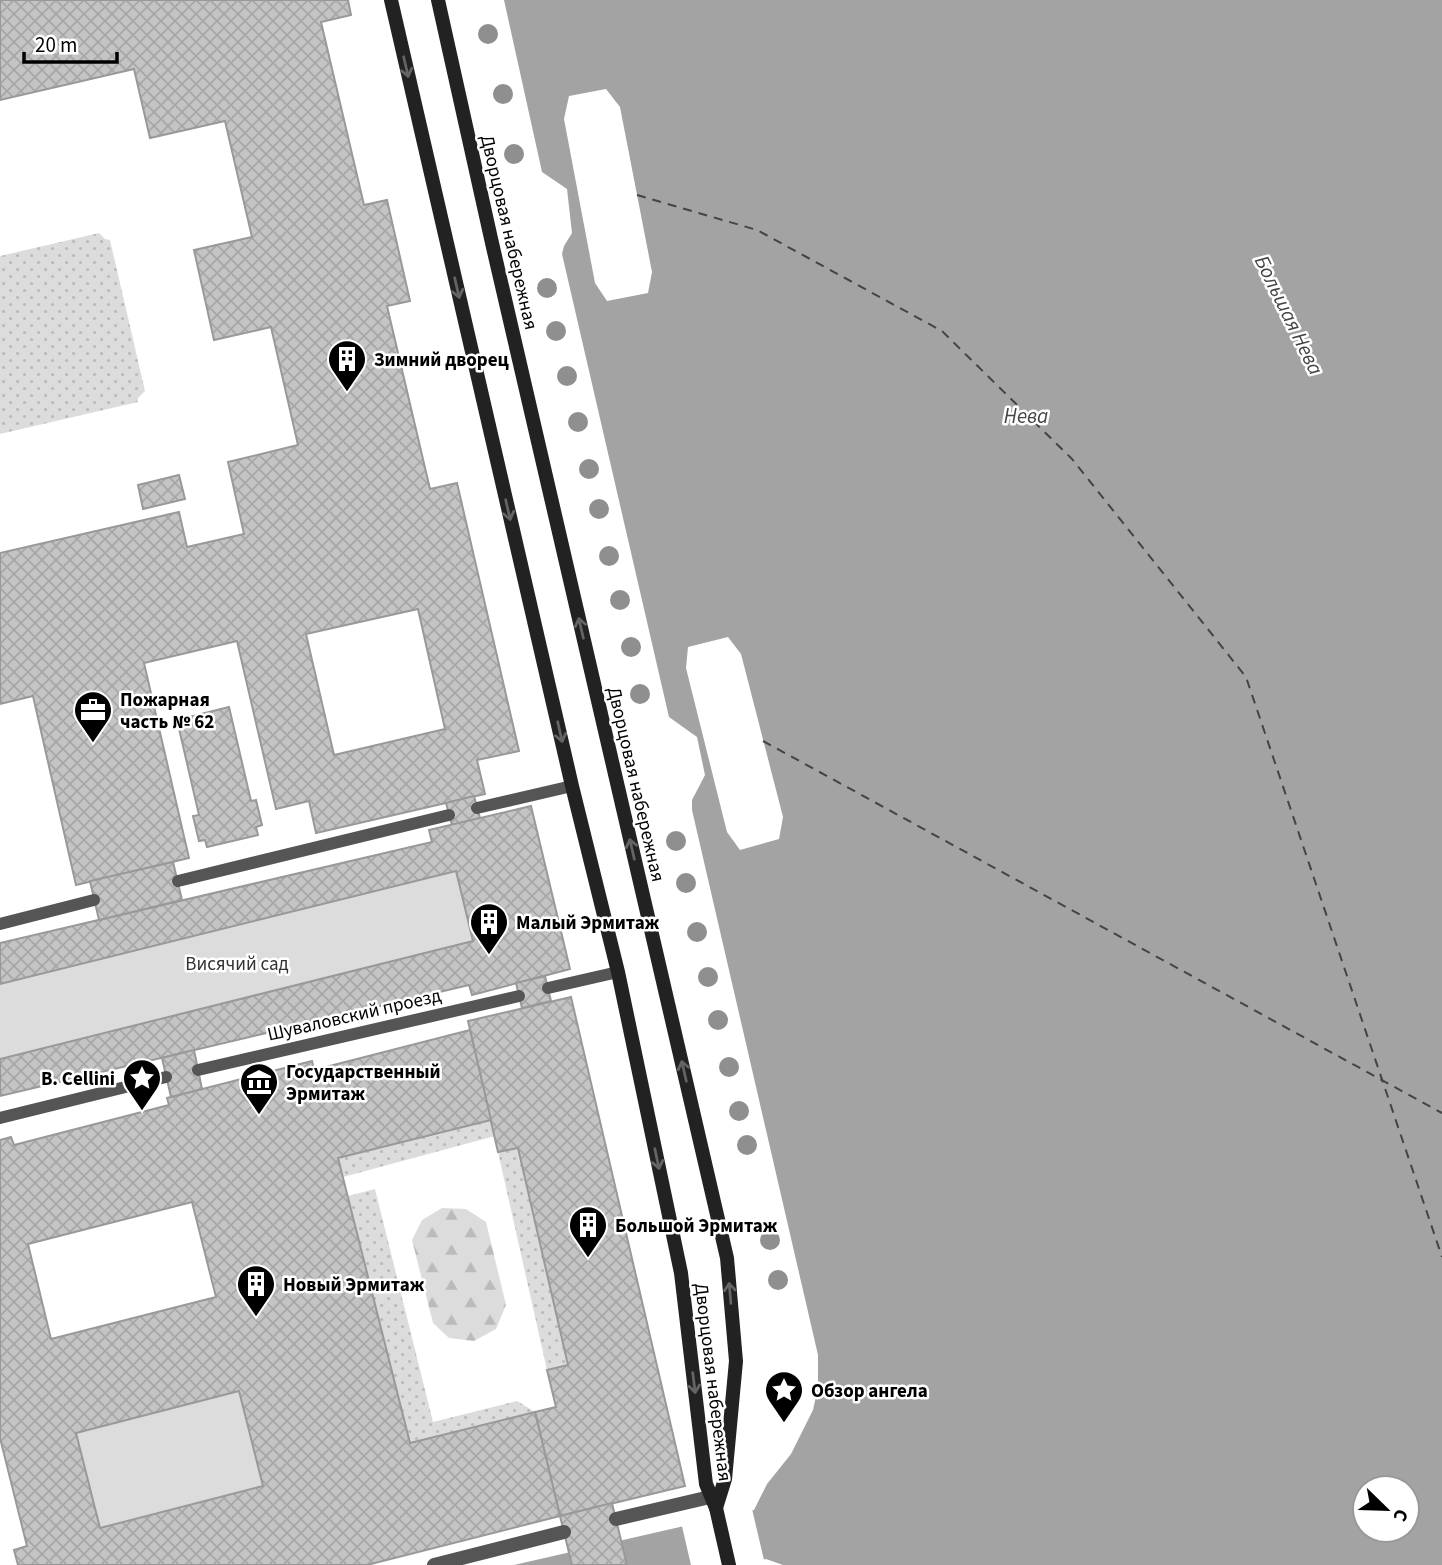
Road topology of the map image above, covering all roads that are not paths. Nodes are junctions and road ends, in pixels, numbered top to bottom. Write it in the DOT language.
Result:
graph roads {
  1 [pos="391,0"];
  2 [pos="438,0"];
  3 [pos="572,786"];
  4 [pos="477,808"];
  5 [pos="449,815"];
  6 [pos="178,881"];
  7 [pos="94,900"];
  8 [pos="0,924"];
  9 [pos="618,972"];
  10 [pos="548,988"];
  11 [pos="519,996"];
  12 [pos="198,1070"];
  13 [pos="166,1077"];
  14 [pos="0,1118"];
  15 [pos="713,1503"];
  16 [pos="616,1519"];
  17 [pos="564,1532"];
  18 [pos="434,1565"];
  19 [pos="729,1565"];
  1 -- 3 [label="main road, Дворцовая набережная, one-way"];
  15 -- 2 [label="main road, Дворцовая набережная, one-way"];
  3 -- 4 [label="lane"];
  3 -- 9 [label="main road, Дворцовая набережная"];
  5 -- 6 [label="lane"];
  7 -- 8 [label="lane"];
  9 -- 10 [label="lane"];
  9 -- 15 [label="main road, Дворцовая набережная, one-way"];
  11 -- 12 [label="lane, Шуваловский проезд"];
  13 -- 14 [label="lane"];
  15 -- 16 [label="street"];
  15 -- 19 [label="main road"];
  17 -- 18 [label="street"];
}
